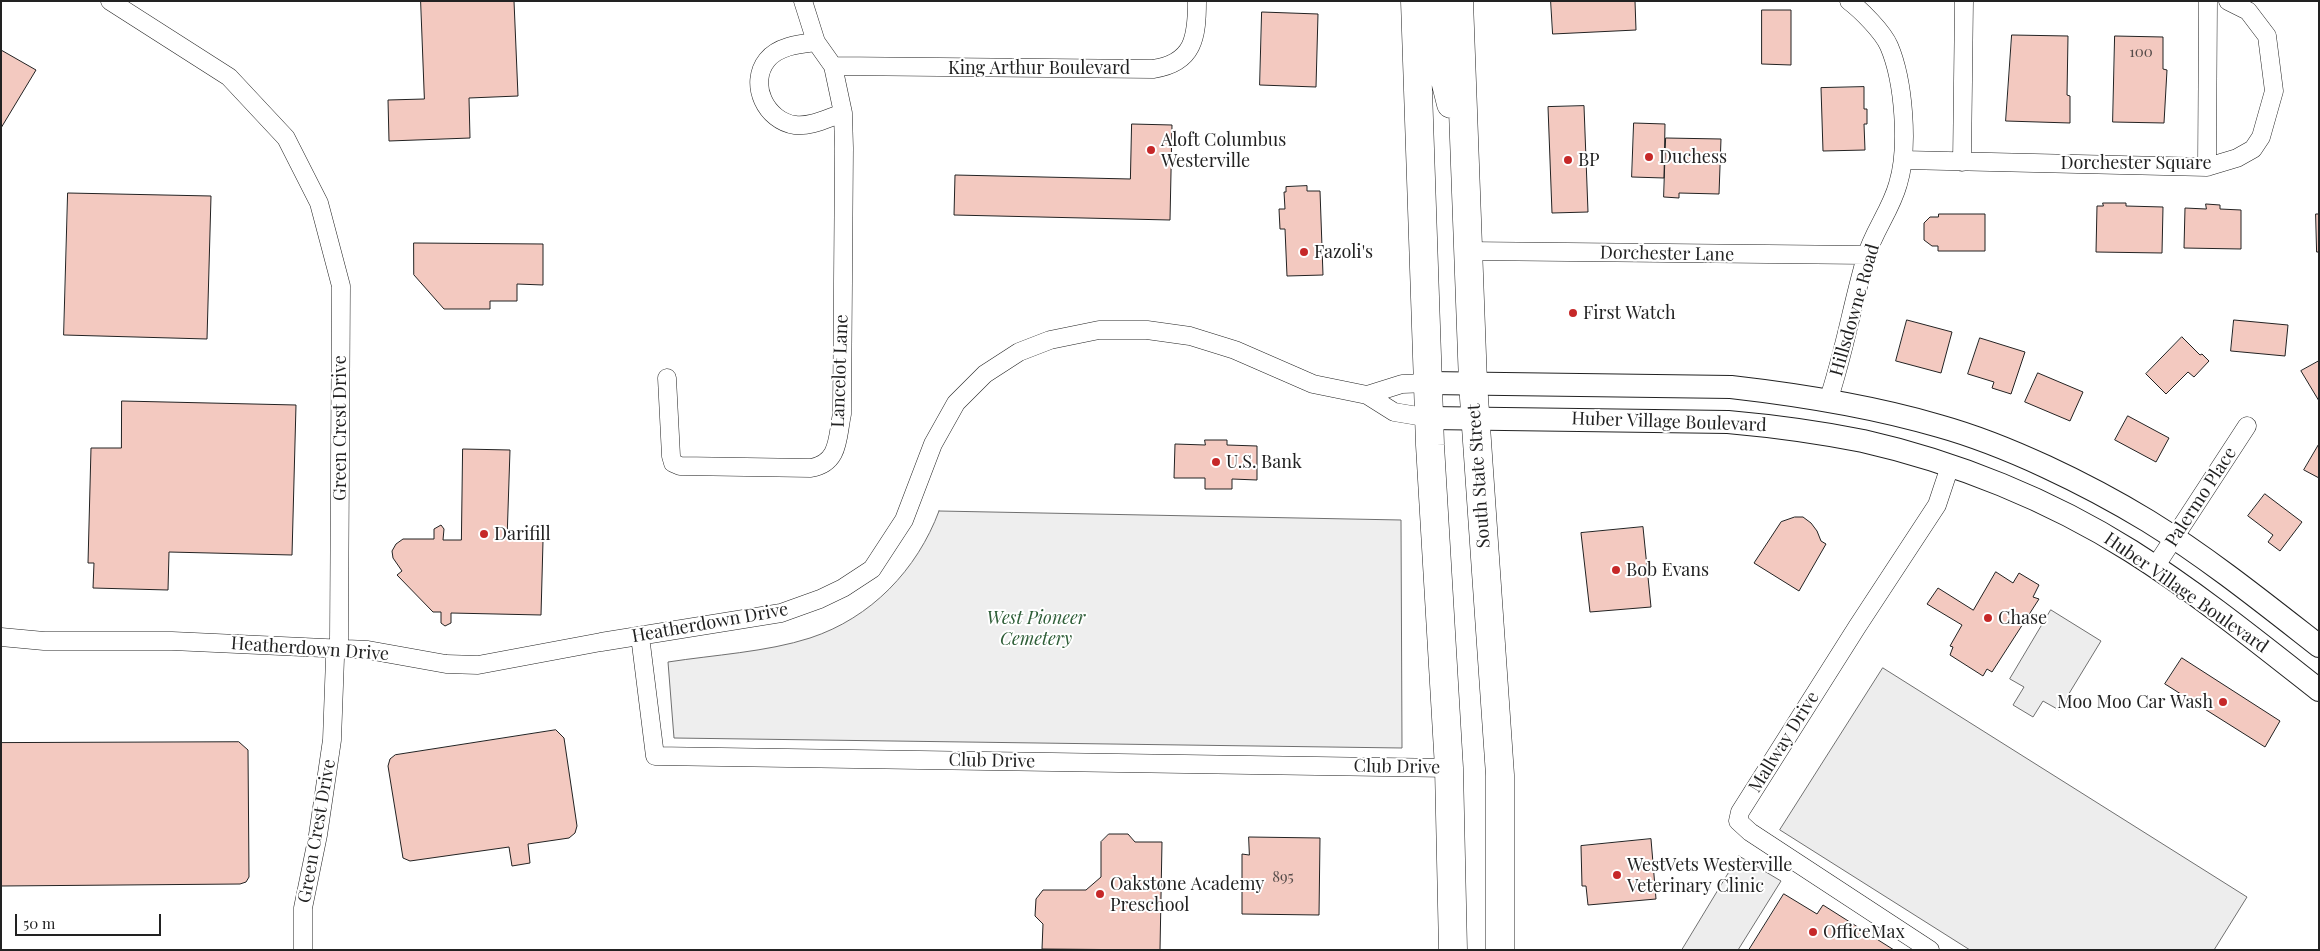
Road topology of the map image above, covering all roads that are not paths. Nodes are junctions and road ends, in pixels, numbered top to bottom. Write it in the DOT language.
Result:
graph roads {
  1 [pos="110,1"];
  2 [pos="803,1"];
  3 [pos="1197,1"];
  4 [pos="1415,1"];
  5 [pos="1437,1"];
  6 [pos="1459,1"];
  7 [pos="1964,1"];
  8 [pos="2208,1"];
  9 [pos="2228,1"];
  10 [pos="1859,4"];
  11 [pos="816,42"];
  12 [pos="833,66"];
  13 [pos="842,113"];
  14 [pos="1464,140"];
  15 [pos="1904,160"];
  16 [pos="1962,162"];
  17 [pos="2207,167"];
  18 [pos="1468,251"];
  19 [pos="1866,255"];
  20 [pos="667,378"];
  21 [pos="1429,383"];
  22 [pos="1473,383"];
  23 [pos="1367,395"];
  24 [pos="1828,401"];
  25 [pos="1475,417"];
  26 [pos="1430,418"];
  27 [pos="2247,426"];
  28 [pos="1950,466"];
  29 [pos="2175,540"];
  30 [pos="2155,567"];
  31 [pos="640,636"];
  32 [pos="1,638"];
  33 [pos="2319,646"];
  34 [pos="337,649"];
  35 [pos="2319,690"];
  36 [pos="1449,768"];
  37 [pos="304,950"];
  38 [pos="1452,950"];
  39 [pos="1500,950"];
  40 [pos="1930,950"];
  1 -- 34 [label="street, Green Crest Drive"];
  2 -- 11 [label="street"];
  3 -- 12 [label="street, King Arthur Boulevard"];
  4 -- 21 [label="main road"];
  5 -- 14 [label="main road"];
  6 -- 14 [label="main road, South State Street"];
  7 -- 16 [label="street"];
  8 -- 17 [label="street"];
  9 -- 17 [label="street, Dorchester Square"];
  10 -- 15 [label="street, Hillsdowne Road"];
  11 -- 12 [label="street"];
  11 -- 13 [label="street"];
  12 -- 13 [label="street, Lancelot Lane"];
  13 -- 20 [label="street, Lancelot Lane"];
  14 -- 18 [label="main road, South State Street"];
  15 -- 16 [label="street, Dorchester Square"];
  15 -- 19 [label="street, Hillsdowne Road"];
  16 -- 17 [label="street, Dorchester Square"];
  18 -- 19 [label="street, Dorchester Lane"];
  18 -- 22 [label="main road, South State Street"];
  19 -- 24 [label="street, Hillsdowne Road"];
  21 -- 22 [label="street, Huber Village Boulevard"];
  21 -- 23 [label="street, Heatherdown Drive"];
  21 -- 26 [label="main road"];
  22 -- 24 [label="street, Huber Village Boulevard"];
  22 -- 25 [label="main road, South State Street"];
  23 -- 26 [label="street, Heatherdown Drive"];
  23 -- 31 [label="street, Heatherdown Drive"];
  24 -- 29 [label="street, Huber Village Boulevard"];
  25 -- 26 [label="street, Huber Village Boulevard"];
  25 -- 28 [label="street, Huber Village Boulevard"];
  25 -- 39 [label="main road, South State Street"];
  26 -- 36 [label="main road"];
  27 -- 29 [label="street, Palermo Place"];
  28 -- 30 [label="street, Huber Village Boulevard"];
  28 -- 40 [label="street, Mallway Drive"];
  29 -- 30 [label="street, Palermo Place"];
  29 -- 33 [label="street, Huber Village Boulevard"];
  30 -- 35 [label="street, Huber Village Boulevard"];
  31 -- 34 [label="street, Heatherdown Drive"];
  31 -- 36 [label="street, Club Drive"];
  32 -- 34 [label="street, Heatherdown Drive"];
  34 -- 37 [label="street, Green Crest Drive"];
  36 -- 38 [label="main road"];
}
